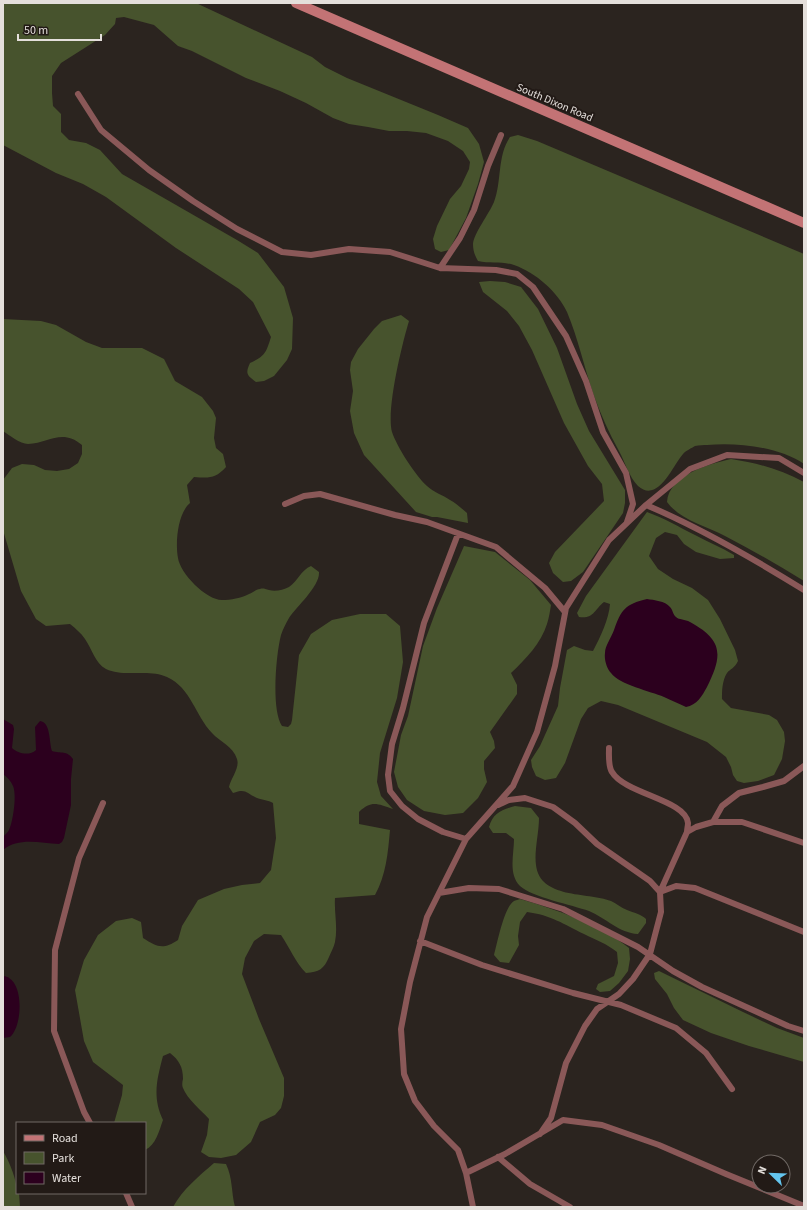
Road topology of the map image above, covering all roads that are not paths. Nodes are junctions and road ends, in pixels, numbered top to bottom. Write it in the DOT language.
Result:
graph roads {
  1 [pos="296,3"];
  2 [pos="78,94"];
  3 [pos="501,135"];
  4 [pos="804,223"];
  5 [pos="440,268"];
  6 [pos="804,473"];
  7 [pos="285,504"];
  8 [pos="646,505"];
  9 [pos="626,524"];
  10 [pos="458,534"];
  11 [pos="804,590"];
  12 [pos="566,612"];
  13 [pos="609,748"];
  14 [pos="804,766"];
  15 [pos="103,803"];
  16 [pos="495,807"];
  17 [pos="713,822"];
  18 [pos="687,832"];
  19 [pos="466,838"];
  20 [pos="804,843"];
  21 [pos="660,892"];
  22 [pos="439,893"];
  23 [pos="804,932"];
  24 [pos="420,941"];
  25 [pos="650,954"];
  26 [pos="609,1002"];
  27 [pos="804,1031"];
  28 [pos="732,1090"];
  29 [pos="89,1122"];
  30 [pos="540,1134"];
  31 [pos="498,1157"];
  32 [pos="466,1173"];
  33 [pos="126,1194"];
  34 [pos="804,1206"];
  35 [pos="132,1207"];
  36 [pos="473,1207"];
  37 [pos="570,1207"];
  1 -- 4 [label="main road, South Dixon Road"];
  2 -- 5 [label="lane"];
  3 -- 5 [label="lane"];
  5 -- 9 [label="lane"];
  6 -- 8 [label="lane"];
  7 -- 10 [label="lane"];
  8 -- 9 [label="lane"];
  8 -- 11 [label="lane"];
  9 -- 12 [label="lane"];
  10 -- 12 [label="lane"];
  10 -- 19 [label="lane"];
  12 -- 16 [label="lane"];
  13 -- 18 [label="lane"];
  14 -- 17 [label="lane"];
  15 -- 29 [label="lane"];
  16 -- 19 [label="lane"];
  16 -- 21 [label="lane"];
  17 -- 18 [label="lane"];
  17 -- 20 [label="lane"];
  18 -- 21 [label="lane"];
  19 -- 22 [label="lane"];
  21 -- 23 [label="lane"];
  21 -- 25 [label="lane"];
  22 -- 24 [label="lane"];
  22 -- 25 [label="lane"];
  24 -- 26 [label="lane"];
  24 -- 32 [label="lane"];
  25 -- 26 [label="lane"];
  25 -- 27 [label="lane"];
  26 -- 28 [label="lane"];
  26 -- 30 [label="lane"];
  30 -- 31 [label="lane"];
  30 -- 34 [label="lane"];
  31 -- 32 [label="lane"];
  31 -- 37 [label="lane"];
  32 -- 36 [label="lane"];
  33 -- 35 [label="lane"];
}
